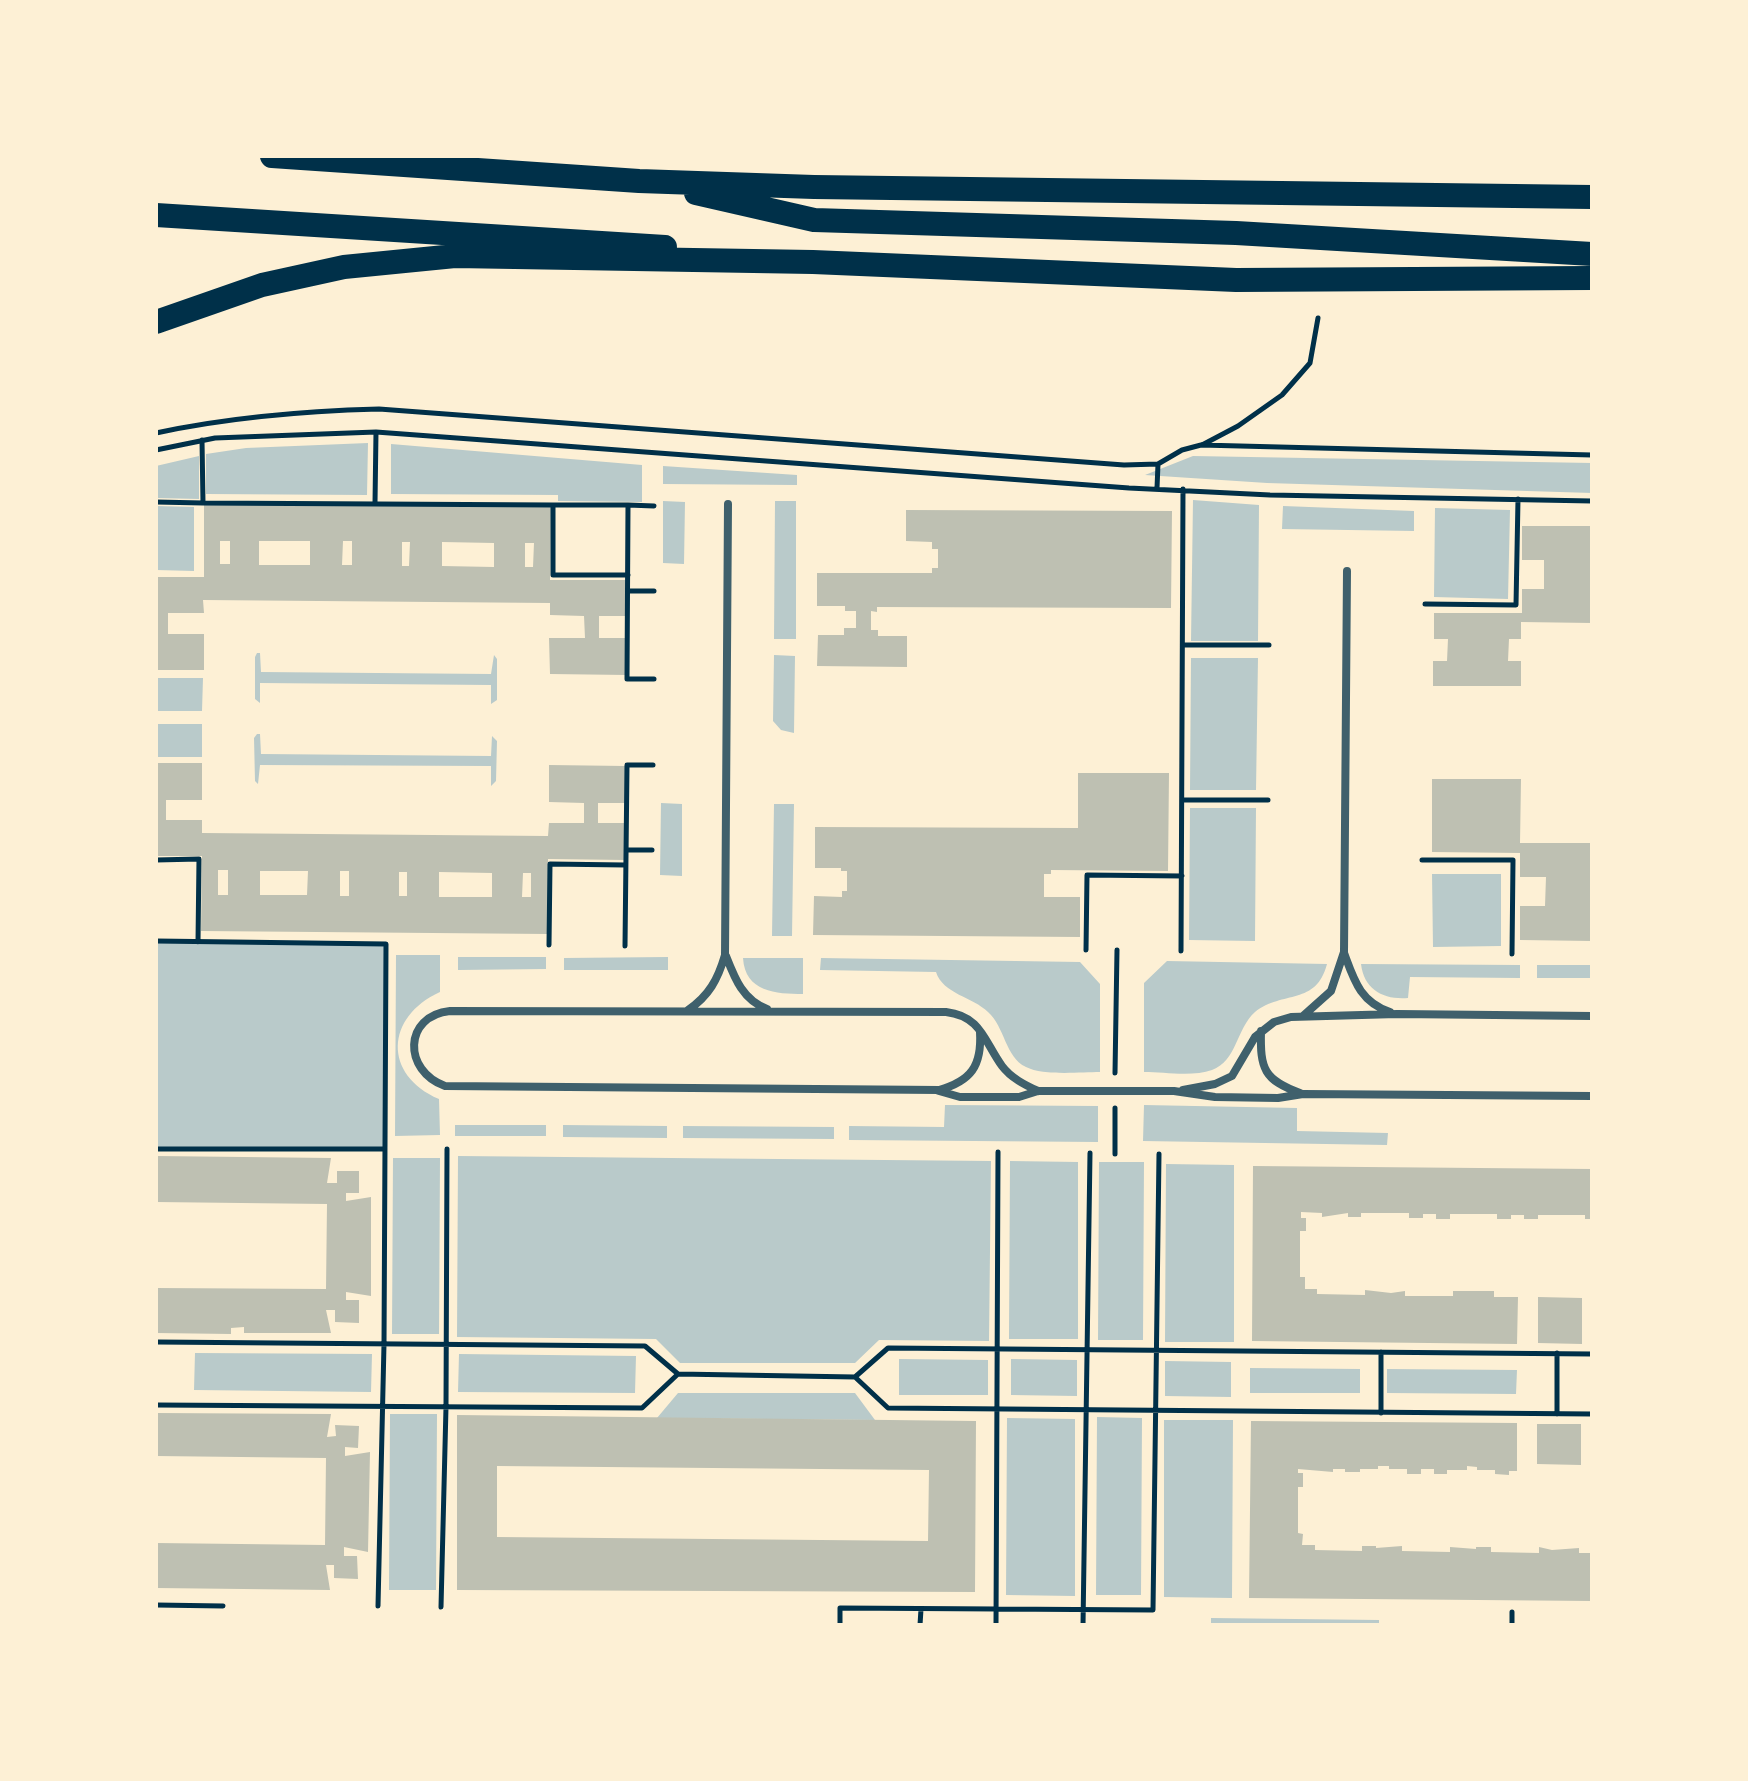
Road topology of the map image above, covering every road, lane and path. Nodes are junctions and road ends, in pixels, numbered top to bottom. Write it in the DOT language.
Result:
graph roads {
  1 [pos="272,156"];
  2 [pos="639,181"];
  3 [pos="1592,197"];
  4 [pos="156,215"];
  5 [pos="1592,254"];
  6 [pos="813,262"];
  7 [pos="1592,278"];
  8 [pos="1318,318"];
  9 [pos="156,322"];
  10 [pos="376,432"];
  11 [pos="156,433"];
  12 [pos="202,440"];
  13 [pos="1201,445"];
  14 [pos="156,450"];
  15 [pos="1592,455"];
  16 [pos="1158,464"];
  17 [pos="1157,488"];
  18 [pos="1183,489"];
  19 [pos="1518,499"];
  20 [pos="1592,501"];
  21 [pos="156,502"];
  22 [pos="203,503"];
  23 [pos="375,503"];
  24 [pos="728,504"];
  25 [pos="553,505"];
  26 [pos="628,505"];
  27 [pos="654,506"];
  28 [pos="1347,571"];
  29 [pos="628,575"];
  30 [pos="628,591"];
  31 [pos="654,591"];
  32 [pos="1425,604"];
  33 [pos="1183,645"];
  34 [pos="1269,645"];
  35 [pos="654,679"];
  36 [pos="653,765"];
  37 [pos="1182,800"];
  38 [pos="1268,800"];
  39 [pos="626,850"];
  40 [pos="652,850"];
  41 [pos="156,860"];
  42 [pos="1422,860"];
  43 [pos="625,865"];
  44 [pos="1182,876"];
  45 [pos="156,941"];
  46 [pos="198,942"];
  47 [pos="549,945"];
  48 [pos="625,946"];
  49 [pos="1086,950"];
  50 [pos="1117,950"];
  51 [pos="1181,951"];
  52 [pos="1344,952"];
  53 [pos="1512,954"];
  54 [pos="725,955"];
  55 [pos="686,1011"];
  56 [pos="777,1012"];
  57 [pos="1397,1014"];
  58 [pos="1303,1016"];
  59 [pos="1592,1016"];
  60 [pos="1261,1031"];
  61 [pos="980,1032"];
  62 [pos="1115,1073"];
  63 [pos="939,1090"];
  64 [pos="1038,1091"];
  65 [pos="1174,1091"];
  66 [pos="1303,1094"];
  67 [pos="1592,1096"];
  68 [pos="1115,1107"];
  69 [pos="156,1149"];
  70 [pos="385,1149"];
  71 [pos="447,1149"];
  72 [pos="998,1152"];
  73 [pos="1090,1153"];
  74 [pos="1115,1154"];
  75 [pos="1159,1154"];
  76 [pos="156,1342"];
  77 [pos="384,1344"];
  78 [pos="446,1345"];
  79 [pos="997,1349"];
  80 [pos="1087,1349"];
  81 [pos="1156,1350"];
  82 [pos="1381,1352"];
  83 [pos="1557,1353"];
  84 [pos="1592,1354"];
  85 [pos="678,1374"];
  86 [pos="855,1377"];
  87 [pos="156,1405"];
  88 [pos="381,1406"];
  89 [pos="446,1407"];
  90 [pos="997,1410"];
  91 [pos="1086,1411"];
  92 [pos="1155,1412"];
  93 [pos="1381,1413"];
  94 [pos="1557,1414"];
  95 [pos="1592,1414"];
  96 [pos="156,1605"];
  97 [pos="223,1606"];
  98 [pos="378,1606"];
  99 [pos="441,1607"];
  100 [pos="921,1609"];
  101 [pos="996,1609"];
  102 [pos="1084,1609"];
  103 [pos="1512,1612"];
  104 [pos="840,1625"];
  105 [pos="920,1625"];
  106 [pos="996,1625"];
  107 [pos="1083,1625"];
  108 [pos="1512,1625"];
  1 -- 2 [label="highway"];
  2 -- 3 [label="highway"];
  2 -- 5 [label="highway"];
  4 -- 6 [label="highway"];
  6 -- 7 [label="highway"];
  6 -- 9 [label="highway"];
  8 -- 13 [label="path"];
  10 -- 12 [label="path"];
  10 -- 17 [label="path"];
  10 -- 23 [label="path"];
  11 -- 16 [label="path"];
  12 -- 14 [label="path"];
  12 -- 22 [label="path"];
  13 -- 15 [label="path"];
  13 -- 16 [label="path"];
  16 -- 17 [label="path"];
  17 -- 18 [label="path"];
  18 -- 19 [label="path"];
  18 -- 33 [label="path"];
  19 -- 20 [label="path"];
  19 -- 32 [label="path"];
  21 -- 22 [label="path"];
  22 -- 23 [label="path"];
  23 -- 25 [label="path"];
  24 -- 54 [label="street"];
  25 -- 26 [label="path"];
  25 -- 29 [label="path"];
  26 -- 27 [label="path"];
  26 -- 29 [label="path"];
  28 -- 52 [label="street"];
  29 -- 30 [label="path"];
  30 -- 31 [label="path"];
  30 -- 35 [label="path"];
  33 -- 34 [label="path"];
  33 -- 37 [label="path"];
  36 -- 39 [label="path"];
  37 -- 38 [label="path"];
  37 -- 44 [label="path"];
  39 -- 40 [label="path"];
  39 -- 43 [label="path"];
  41 -- 46 [label="path"];
  42 -- 53 [label="path"];
  43 -- 47 [label="path"];
  43 -- 48 [label="path"];
  44 -- 49 [label="path"];
  44 -- 51 [label="path"];
  45 -- 46 [label="path"];
  46 -- 70 [label="path"];
  50 -- 62 [label="path"];
  52 -- 57 [label="street"];
  52 -- 58 [label="street"];
  54 -- 55 [label="street"];
  54 -- 56 [label="street"];
  55 -- 56 [label="street"];
  55 -- 63 [label="street"];
  56 -- 61 [label="street"];
  57 -- 58 [label="street"];
  57 -- 59 [label="street"];
  58 -- 60 [label="street"];
  60 -- 65 [label="street"];
  60 -- 66 [label="street"];
  61 -- 63 [label="street"];
  61 -- 64 [label="street"];
  63 -- 64 [label="street"];
  64 -- 65 [label="street"];
  65 -- 66 [label="street"];
  66 -- 67 [label="street"];
  68 -- 74 [label="path"];
  69 -- 70 [label="path"];
  70 -- 77 [label="path"];
  71 -- 78 [label="path"];
  72 -- 79 [label="path"];
  73 -- 80 [label="path"];
  75 -- 81 [label="path"];
  76 -- 77 [label="path"];
  77 -- 78 [label="path"];
  77 -- 88 [label="path"];
  78 -- 85 [label="path"];
  78 -- 89 [label="path"];
  79 -- 80 [label="path"];
  79 -- 86 [label="path"];
  79 -- 90 [label="path"];
  80 -- 81 [label="path"];
  80 -- 91 [label="path"];
  81 -- 82 [label="path"];
  81 -- 92 [label="path"];
  82 -- 83 [label="path"];
  82 -- 93 [label="path"];
  83 -- 84 [label="path"];
  83 -- 94 [label="path"];
  85 -- 86 [label="path"];
  85 -- 89 [label="path"];
  86 -- 90 [label="path"];
  87 -- 88 [label="path"];
  88 -- 89 [label="path"];
  88 -- 98 [label="path"];
  89 -- 99 [label="path"];
  90 -- 91 [label="path"];
  90 -- 101 [label="path"];
  91 -- 92 [label="path"];
  91 -- 102 [label="path"];
  92 -- 93 [label="path"];
  92 -- 102 [label="path"];
  93 -- 94 [label="path"];
  94 -- 95 [label="path"];
  96 -- 97 [label="path"];
  100 -- 101 [label="path"];
  100 -- 104 [label="path"];
  100 -- 105 [label="path"];
  101 -- 102 [label="path"];
  101 -- 106 [label="path"];
  102 -- 107 [label="path"];
  103 -- 108 [label="path"];
}
